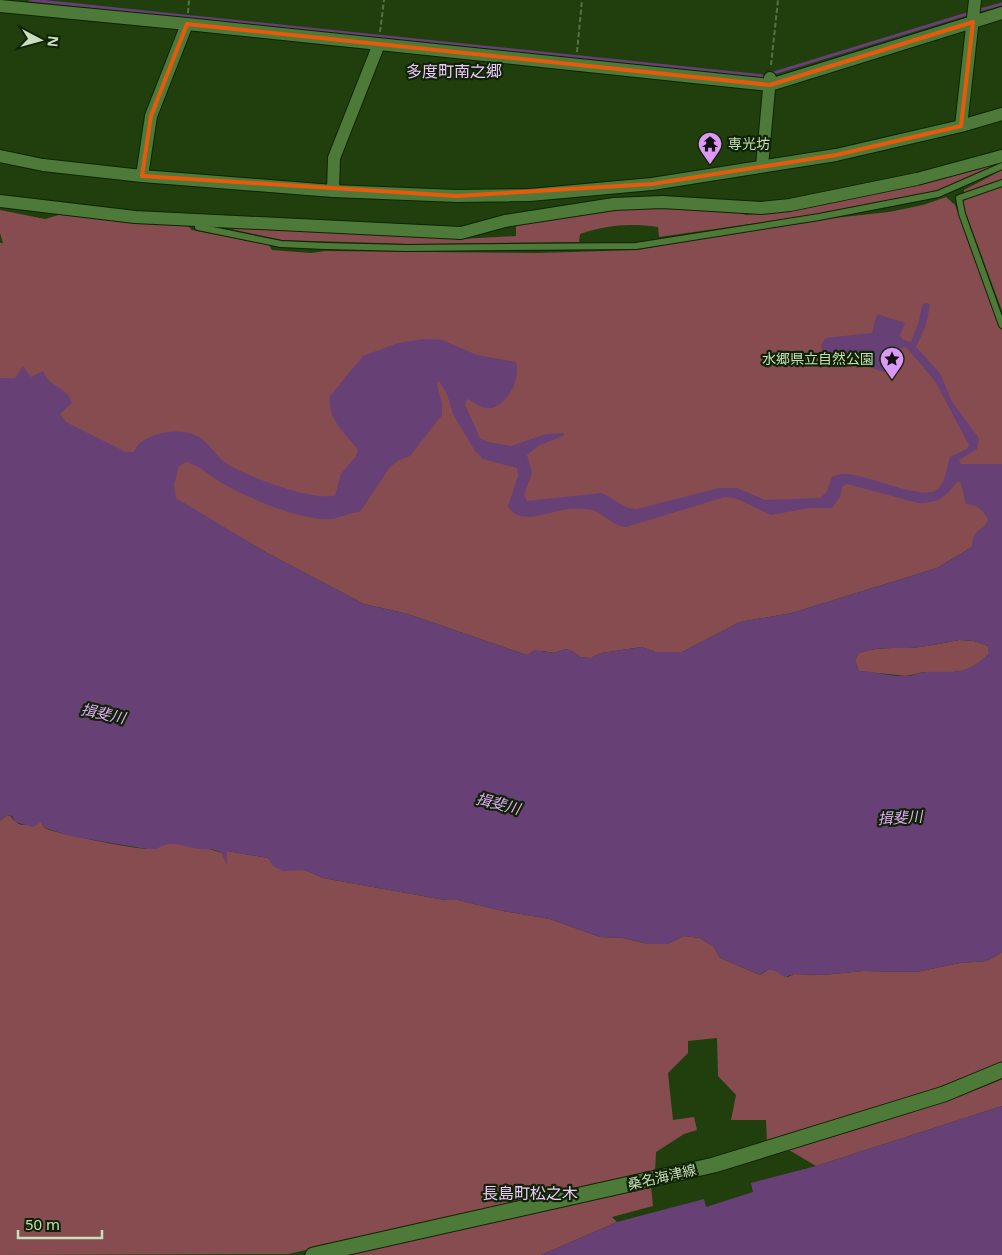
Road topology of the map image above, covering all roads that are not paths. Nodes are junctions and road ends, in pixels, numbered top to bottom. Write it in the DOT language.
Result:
graph roads {
  1 [pos="0,6"];
  2 [pos="974,11"];
  3 [pos="1002,13"];
  4 [pos="187,24"];
  5 [pos="379,44"];
  6 [pos="770,77"];
  7 [pos="1002,114"];
  8 [pos="961,126"];
  9 [pos="0,156"];
  10 [pos="1002,156"];
  11 [pos="762,166"];
  12 [pos="1002,166"];
  13 [pos="142,176"];
  14 [pos="1002,183"];
  15 [pos="958,187"];
  16 [pos="333,191"];
  17 [pos="959,198"];
  18 [pos="0,201"];
  19 [pos="199,220"];
  20 [pos="1002,325"];
  21 [pos="1002,1070"];
  22 [pos="313,1255"];
  1 -- 4 [label="street"];
  2 -- 3 [label="street"];
  2 -- 6 [label="street"];
  2 -- 8 [label="street"];
  4 -- 5 [label="street"];
  4 -- 13 [label="street"];
  5 -- 6 [label="street"];
  5 -- 16 [label="street"];
  6 -- 11 [label="street"];
  7 -- 8 [label="street"];
  8 -- 11 [label="street"];
  9 -- 13 [label="street"];
  10 -- 19 [label="street"];
  11 -- 16 [label="street"];
  12 -- 15 [label="lane"];
  13 -- 16 [label="street"];
  14 -- 17 [label="lane"];
  15 -- 17 [label="lane"];
  15 -- 19 [label="lane"];
  17 -- 20 [label="lane"];
  18 -- 19 [label="street"];
  21 -- 22 [label="main road, 桑名海津線"];
}
